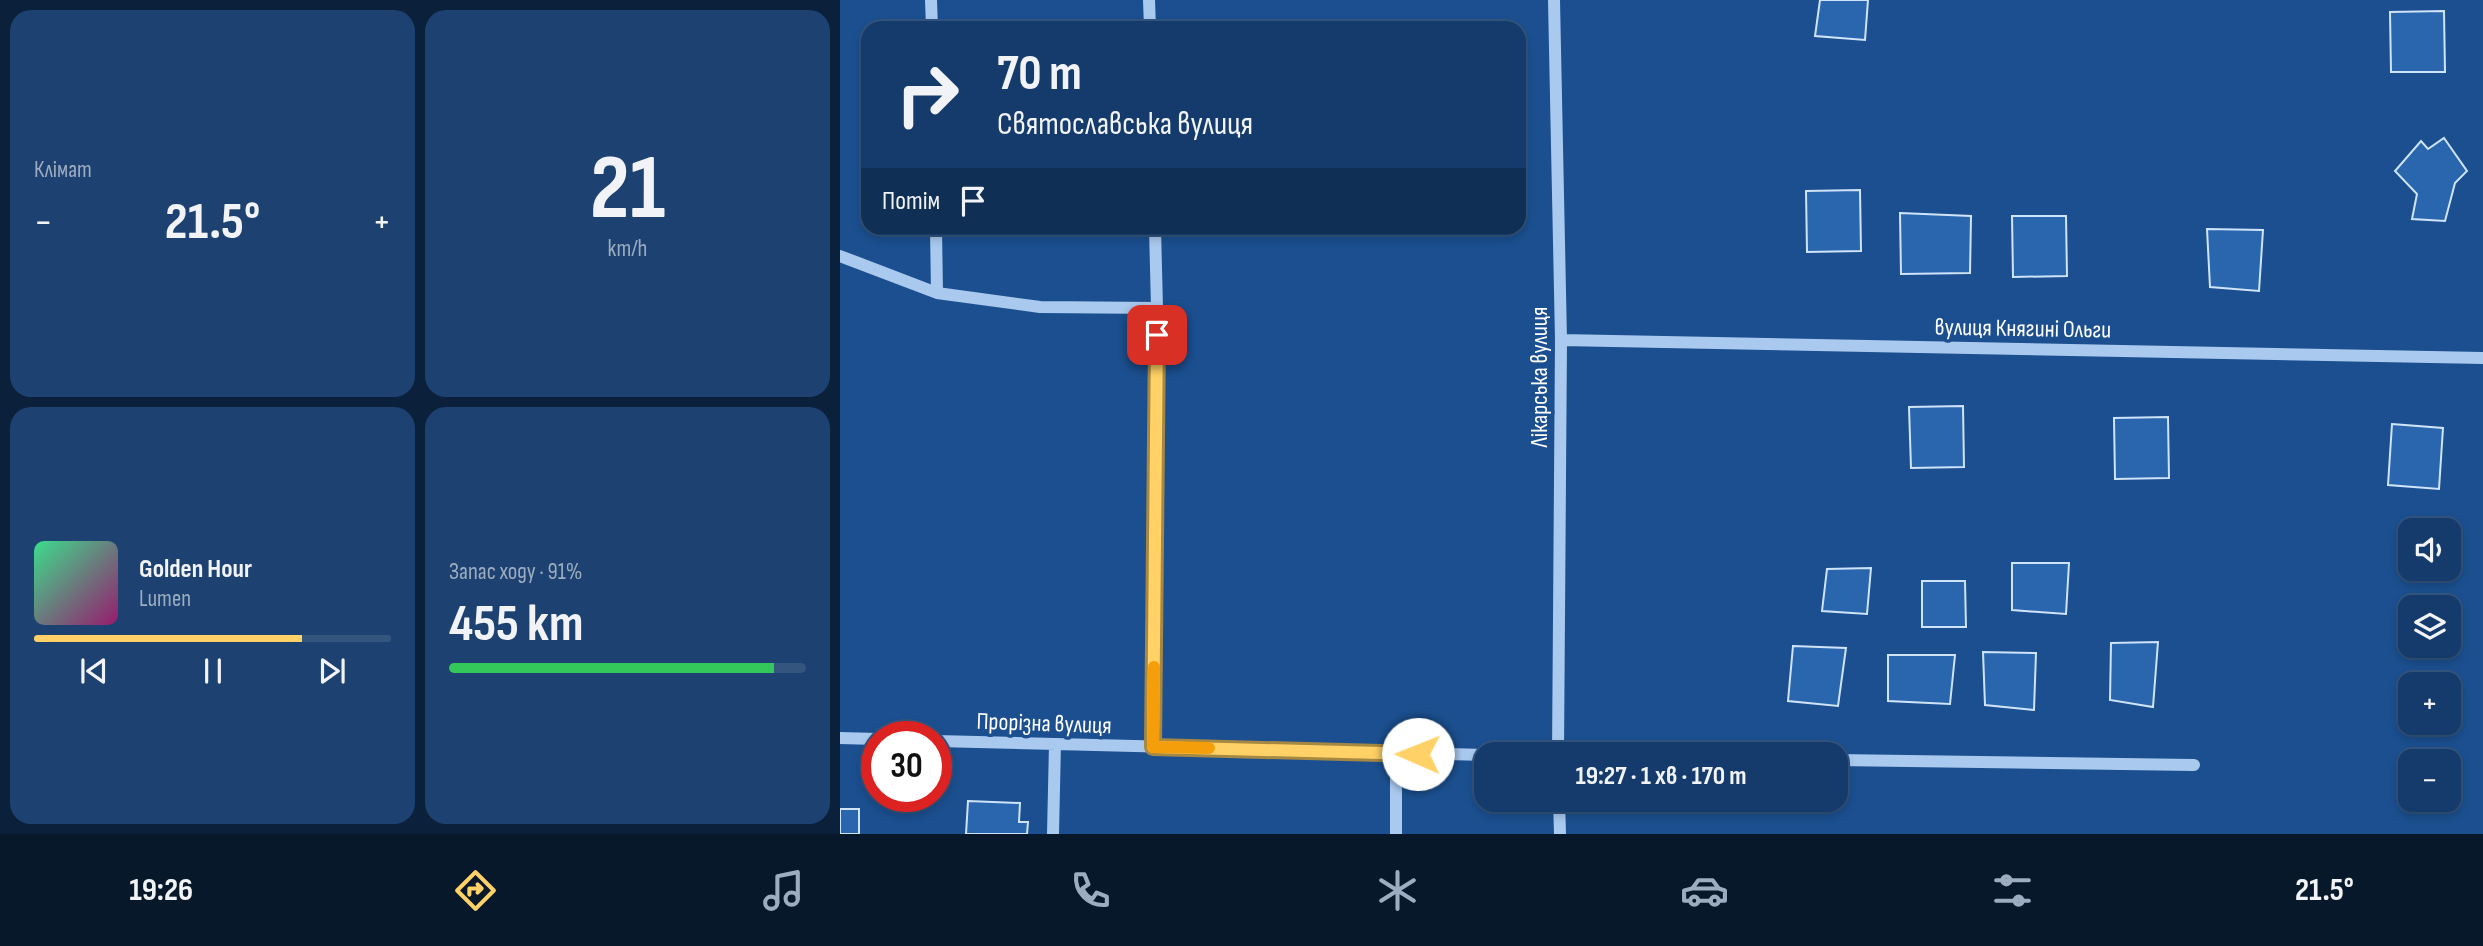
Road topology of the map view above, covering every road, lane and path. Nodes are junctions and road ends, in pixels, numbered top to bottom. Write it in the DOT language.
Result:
graph roads {
  1 [pos="931,0"];
  2 [pos="1149,0"];
  3 [pos="1554,0"];
  4 [pos="932,21"];
  5 [pos="1150,21"];
  6 [pos="936,235"];
  7 [pos="1155,235"];
  8 [pos="840,256"];
  9 [pos="937,293"];
  10 [pos="1157,308"];
  11 [pos="1562,340"];
  12 [pos="2483,358"];
  13 [pos="840,738"];
  14 [pos="861,739"];
  15 [pos="952,741"];
  16 [pos="1558,742"];
  17 [pos="1055,744"];
  18 [pos="1153,747"];
  19 [pos="1396,754"];
  20 [pos="1474,755"];
  21 [pos="1848,760"];
  22 [pos="2194,765"];
  23 [pos="1559,812"];
  24 [pos="1053,834"];
  25 [pos="1396,834"];
  26 [pos="1560,834"];
  1 -- 4 [label="street"];
  2 -- 5 [label="street"];
  3 -- 11 [label="street, Лікарська вулиця"];
  6 -- 9 [label="street"];
  7 -- 10 [label="street"];
  8 -- 9 [label="street"];
  9 -- 10 [label="street"];
  10 -- 18 [label="street"];
  11 -- 12 [label="street, вулиця Княгині Ольги"];
  11 -- 16 [label="street, Лікарська вулиця"];
  13 -- 14 [label="street"];
  15 -- 17 [label="street, Прорізна вулиця"];
  17 -- 18 [label="street, Прорізна вулиця"];
  17 -- 24 [label="street"];
  18 -- 19 [label="street, Прорізна вулиця"];
  19 -- 20 [label="street, Прорізна вулиця"];
  19 -- 25 [label="street"];
  21 -- 22 [label="street"];
  23 -- 26 [label="street"];
}
